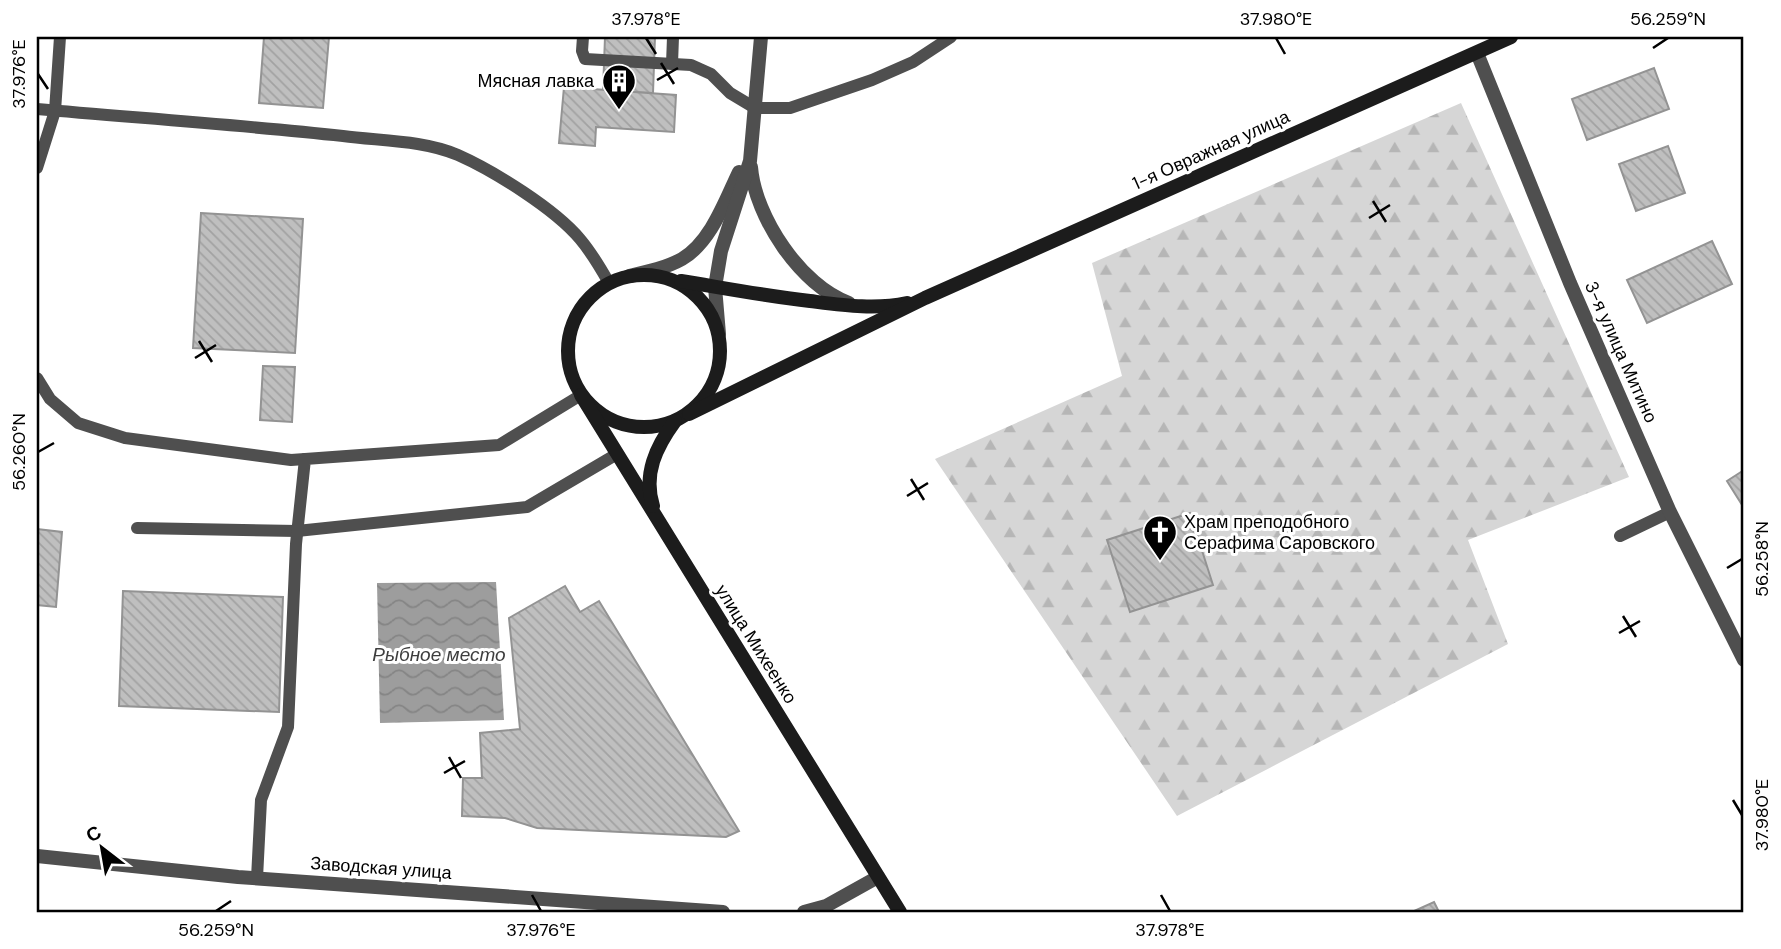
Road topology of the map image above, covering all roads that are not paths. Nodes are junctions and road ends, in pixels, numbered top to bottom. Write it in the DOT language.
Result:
graph roads {
  1 [pos="60,37"];
  2 [pos="583,37"];
  3 [pos="673,37"];
  4 [pos="761,37"];
  5 [pos="951,37"];
  6 [pos="1511,37"];
  7 [pos="1477,53"];
  8 [pos="672,64"];
  9 [pos="755,108"];
  10 [pos="37,109"];
  11 [pos="55,111"];
  12 [pos="751,153"];
  13 [pos="37,168"];
  14 [pos="629,276"];
  15 [pos="671,279"];
  16 [pos="609,283"];
  17 [pos="715,287"];
  18 [pos="925,299"];
  19 [pos="857,306"];
  20 [pos="719,334"];
  21 [pos="37,378"];
  22 [pos="581,395"];
  23 [pos="688,414"];
  24 [pos="675,421"];
  25 [pos="617,454"];
  26 [pos="305,459"];
  27 [pos="1670,512"];
  28 [pos="658,520"];
  29 [pos="137,528"];
  30 [pos="297,531"];
  31 [pos="1620,536"];
  32 [pos="1744,660"];
  33 [pos="37,856"];
  34 [pos="878,877"];
  35 [pos="257,878"];
  36 [pos="723,912"];
  37 [pos="804,912"];
  38 [pos="900,912"];
  1 -- 11 [label="lane"];
  2 -- 8 [label="lane"];
  3 -- 8 [label="lane"];
  4 -- 9 [label="street"];
  5 -- 9 [label="lane"];
  6 -- 7 [label="street, 1-я Овражная улица"];
  7 -- 18 [label="street, 1-я Овражная улица"];
  7 -- 27 [label="street, 3-я улица Митино"];
  8 -- 9 [label="lane"];
  9 -- 12 [label="street"];
  10 -- 11 [label="lane"];
  11 -- 13 [label="lane"];
  11 -- 16 [label="lane"];
  12 -- 14 [label="street"];
  12 -- 17 [label="street"];
  12 -- 19 [label="street"];
  14 -- 15 [label="street"];
  14 -- 16 [label="street"];
  15 -- 17 [label="street"];
  15 -- 20 [label="street"];
  16 -- 22 [label="street"];
  17 -- 19 [label="street"];
  17 -- 20 [label="street"];
  18 -- 19 [label="street"];
  18 -- 23 [label="street"];
  20 -- 23 [label="street"];
  21 -- 26 [label="lane"];
  22 -- 24 [label="street"];
  22 -- 25 [label="street, улица Михеенко"];
  22 -- 26 [label="lane"];
  23 -- 24 [label="street"];
  24 -- 28 [label="street"];
  25 -- 28 [label="street, улица Михеенко"];
  25 -- 30 [label="lane"];
  26 -- 30 [label="lane"];
  27 -- 31 [label="lane"];
  27 -- 32 [label="street, 3-я улица Митино"];
  28 -- 34 [label="street, улица Михеенко"];
  29 -- 30 [label="lane"];
  30 -- 35 [label="lane"];
  33 -- 35 [label="street, Заводская улица"];
  34 -- 37 [label="street"];
  34 -- 38 [label="street, улица Михеенко"];
  35 -- 36 [label="street, Заводская улица"];
}
